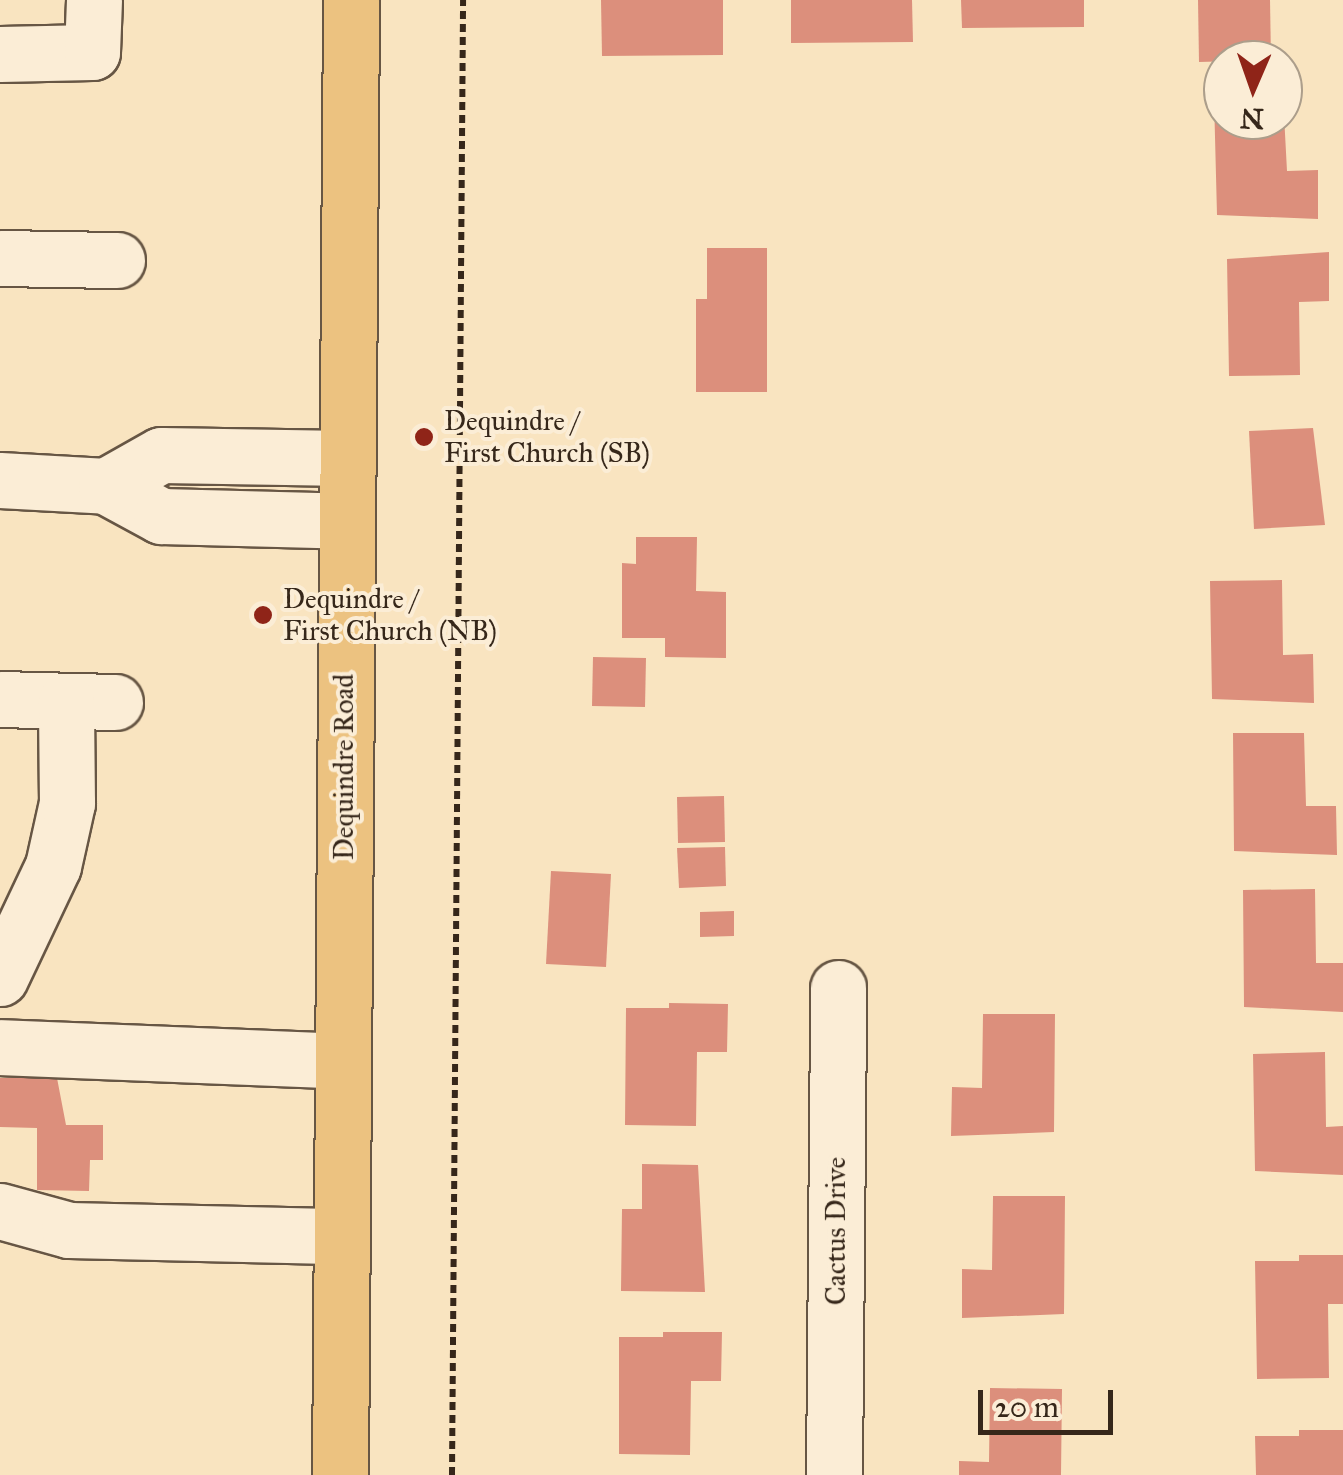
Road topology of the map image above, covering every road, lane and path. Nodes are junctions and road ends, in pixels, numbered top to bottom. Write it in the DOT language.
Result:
graph roads {
  1 [pos="94,0"];
  2 [pos="351,0"];
  3 [pos="463,0"];
  4 [pos="0,54"];
  5 [pos="0,258"];
  6 [pos="117,260"];
  7 [pos="347,458"];
  8 [pos="0,480"];
  9 [pos="106,486"];
  10 [pos="346,521"];
  11 [pos="0,699"];
  12 [pos="0,978"];
  13 [pos="838,988"];
  14 [pos="0,1047"];
  15 [pos="344,1061"];
  16 [pos="0,1211"];
  17 [pos="342,1236"];
  18 [pos="340,1475"];
  19 [pos="452,1475"];
  20 [pos="834,1475"];
  1 -- 4 [label="street"];
  2 -- 7 [label="main road, Dequindre Road"];
  3 -- 19 [label="path"];
  5 -- 6 [label="street"];
  7 -- 9 [label="street"];
  7 -- 10 [label="main road, Dequindre Road"];
  8 -- 9 [label="street"];
  9 -- 10 [label="street"];
  10 -- 15 [label="main road, Dequindre Road"];
  11 -- 12 [label="street"];
  13 -- 20 [label="street, Cactus Drive"];
  14 -- 15 [label="street"];
  15 -- 17 [label="main road, Dequindre Road"];
  16 -- 17 [label="street"];
  17 -- 18 [label="main road, Dequindre Road"];
}
